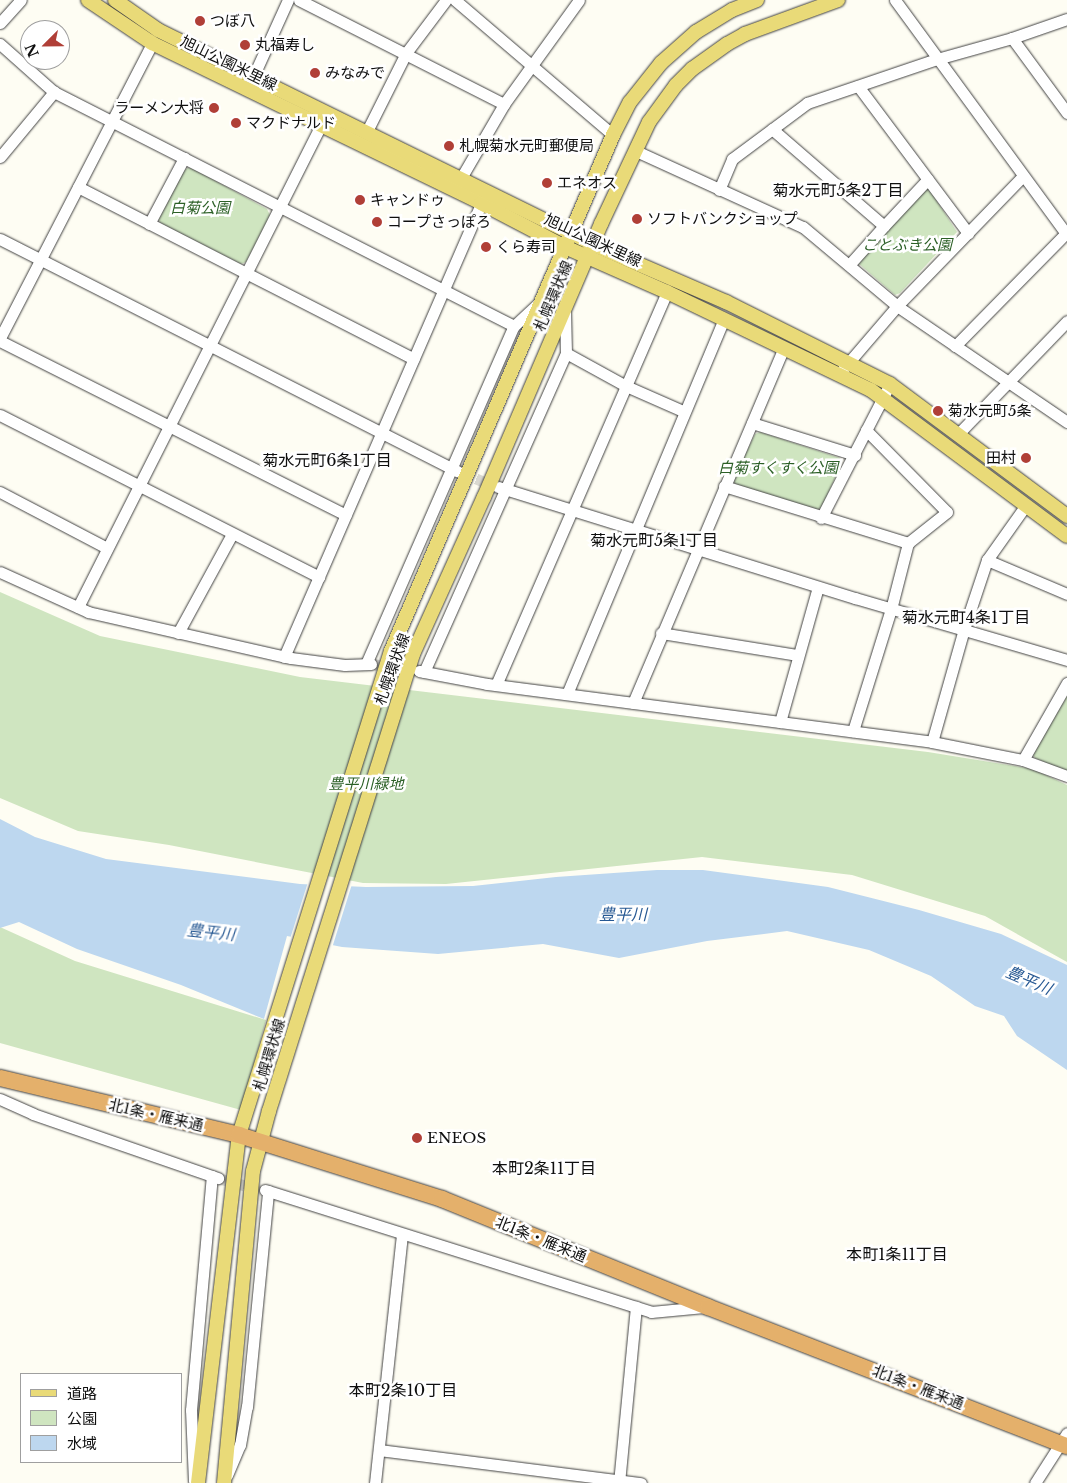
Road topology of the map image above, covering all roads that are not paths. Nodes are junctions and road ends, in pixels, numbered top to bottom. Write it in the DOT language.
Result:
graph roads {
  1 [pos="21,0"];
  2 [pos="88,0"];
  3 [pos="115,0"];
  4 [pos="288,0"];
  5 [pos="299,0"];
  6 [pos="446,0"];
  7 [pos="455,0"];
  8 [pos="579,0"];
  9 [pos="757,0"];
  10 [pos="838,0"];
  11 [pos="895,0"];
  12 [pos="1067,19"];
  13 [pos="0,23"];
  14 [pos="1012,38"];
  15 [pos="152,43"];
  16 [pos="0,44"];
  17 [pos="406,54"];
  18 [pos="937,59"];
  19 [pos="530,64"];
  20 [pos="254,76"];
  21 [pos="858,86"];
  22 [pos="54,92"];
  23 [pos="504,104"];
  24 [pos="327,112"];
  25 [pos="1067,114"];
  26 [pos="112,121"];
  27 [pos="321,125"];
  28 [pos="772,129"];
  29 [pos="367,131"];
  30 [pos="613,135"];
  31 [pos="636,151"];
  32 [pos="0,157"];
  33 [pos="184,158"];
  34 [pos="1023,176"];
  35 [pos="461,178"];
  36 [pos="928,179"];
  37 [pos="78,187"];
  38 [pos="719,190"];
  39 [pos="481,203"];
  40 [pos="280,207"];
  41 [pos="149,224"];
  42 [pos="884,226"];
  43 [pos="570,233"];
  44 [pos="968,233"];
  45 [pos="1066,234"];
  46 [pos="0,238"];
  47 [pos="565,247"];
  48 [pos="590,250"];
  49 [pos="41,259"];
  50 [pos="849,265"];
  51 [pos="246,274"];
  52 [pos="444,290"];
  53 [pos="667,292"];
  54 [pos="545,297"];
  55 [pos="897,306"];
  56 [pos="565,313"];
  57 [pos="724,319"];
  58 [pos="1067,321"];
  59 [pos="514,326"];
  60 [pos="0,340"];
  61 [pos="210,346"];
  62 [pos="955,346"];
  63 [pos="784,348"];
  64 [pos="566,353"];
  65 [pos="414,359"];
  66 [pos="843,369"];
  67 [pos="1008,382"];
  68 [pos="890,384"];
  69 [pos="626,386"];
  70 [pos="883,398"];
  71 [pos="685,412"];
  72 [pos="0,415"];
  73 [pos="1067,422"];
  74 [pos="752,423"];
  75 [pos="169,426"];
  76 [pos="866,430"];
  77 [pos="382,433"];
  78 [pos="958,434"];
  79 [pos="855,455"];
  80 [pos="455,469"];
  81 [pos="139,486"];
  82 [pos="724,486"];
  83 [pos="502,488"];
  84 [pos="0,492"];
  85 [pos="1026,505"];
  86 [pos="573,511"];
  87 [pos="346,515"];
  88 [pos="1067,516"];
  89 [pos="821,518"];
  90 [pos="636,530"];
  91 [pos="232,534"];
  92 [pos="1067,536"];
  93 [pos="908,543"];
  94 [pos="107,548"];
  95 [pos="697,549"];
  96 [pos="987,560"];
  97 [pos="0,572"];
  98 [pos="319,577"];
  99 [pos="818,586"];
  100 [pos="1067,594"];
  101 [pos="78,607"];
  102 [pos="891,609"];
  103 [pos="964,629"];
  104 [pos="178,633"];
  105 [pos="662,633"];
  106 [pos="798,655"];
  107 [pos="284,657"];
  108 [pos="1067,660"];
  109 [pos="1067,683"];
  110 [pos="496,685"];
  111 [pos="567,694"];
  112 [pos="633,703"];
  113 [pos="780,722"];
  114 [pos="853,731"];
  115 [pos="932,742"];
  116 [pos="1023,760"];
  117 [pos="1067,776"];
  118 [pos="0,1078"];
  119 [pos="0,1099"];
  120 [pos="239,1135"];
  121 [pos="260,1141"];
  122 [pos="402,1235"];
  123 [pos="636,1307"];
  124 [pos="708,1307"];
  125 [pos="1064,1441"];
  126 [pos="379,1450"];
  127 [pos="619,1482"];
  128 [pos="194,1483"];
  129 [pos="198,1483"];
  130 [pos="224,1483"];
  131 [pos="375,1483"];
  132 [pos="641,1483"];
  133 [pos="1035,1483"];
  1 -- 13 [label="street"];
  2 -- 15 [label="main road, 旭山公園米里線"];
  3 -- 20 [label="main road, 旭山公園米里線"];
  4 -- 20 [label="street"];
  5 -- 17 [label="street"];
  6 -- 17 [label="street"];
  7 -- 19 [label="street"];
  8 -- 19 [label="street"];
  9 -- 30 [label="main road, 札幌環状線"];
  10 -- 31 [label="main road, 札幌環状線"];
  11 -- 18 [label="street"];
  12 -- 14 [label="street"];
  14 -- 18 [label="street"];
  14 -- 25 [label="street"];
  15 -- 26 [label="street"];
  15 -- 27 [label="main road, 旭山公園米里線"];
  16 -- 22 [label="street"];
  17 -- 23 [label="street"];
  17 -- 29 [label="street"];
  18 -- 21 [label="street"];
  18 -- 34 [label="street"];
  19 -- 23 [label="street"];
  19 -- 30 [label="street"];
  20 -- 24 [label="main road, 旭山公園米里線"];
  21 -- 28 [label="street"];
  21 -- 36 [label="street"];
  22 -- 26 [label="street"];
  22 -- 32 [label="street"];
  23 -- 35 [label="street"];
  24 -- 27 [label="street"];
  24 -- 29 [label="main road, 旭山公園米里線"];
  26 -- 33 [label="street"];
  26 -- 37 [label="street"];
  27 -- 39 [label="main road, 旭山公園米里線"];
  27 -- 40 [label="street"];
  28 -- 38 [label="street"];
  28 -- 42 [label="street"];
  29 -- 35 [label="main road, 旭山公園米里線"];
  30 -- 43 [label="main road, 札幌環状線"];
  31 -- 38 [label="street"];
  31 -- 48 [label="main road, 札幌環状線"];
  33 -- 40 [label="street"];
  33 -- 41 [label="street"];
  34 -- 44 [label="street"];
  34 -- 45 [label="street"];
  35 -- 43 [label="main road, 旭山公園米里線"];
  36 -- 42 [label="street"];
  36 -- 44 [label="street"];
  37 -- 41 [label="street"];
  37 -- 49 [label="street"];
  38 -- 50 [label="street"];
  39 -- 47 [label="main road, 旭山公園米里線"];
  39 -- 52 [label="street"];
  40 -- 51 [label="street"];
  40 -- 52 [label="street"];
  41 -- 51 [label="street"];
  42 -- 50 [label="street"];
  43 -- 47 [label="main road, 札幌環状線"];
  43 -- 48 [label="main road, 旭山公園米里線"];
  44 -- 55 [label="street"];
  45 -- 62 [label="street"];
  46 -- 49 [label="street"];
  47 -- 48 [label="main road, 旭山公園米里線"];
  47 -- 54 [label="main road, 札幌環状線"];
  48 -- 53 [label="main road, 旭山公園米里線"];
  48 -- 56 [label="main road, 札幌環状線"];
  48 -- 66 [label="main road, 旭山公園米里線"];
  49 -- 60 [label="street"];
  49 -- 61 [label="street"];
  50 -- 55 [label="street"];
  51 -- 61 [label="street"];
  51 -- 65 [label="street"];
  52 -- 59 [label="street"];
  52 -- 65 [label="street"];
  53 -- 57 [label="main road, 旭山公園米里線"];
  53 -- 69 [label="street"];
  54 -- 59 [label="street"];
  54 -- 120 [label="main road, 札幌環状線"];
  55 -- 62 [label="street"];
  55 -- 66 [label="street"];
  56 -- 64 [label="street"];
  56 -- 121 [label="main road, 札幌環状線"];
  57 -- 63 [label="main road, 旭山公園米里線"];
  57 -- 71 [label="street"];
  58 -- 67 [label="street"];
  59 -- 80 [label="street"];
  60 -- 75 [label="street"];
  61 -- 75 [label="street"];
  61 -- 77 [label="street"];
  62 -- 67 [label="street"];
  63 -- 66 [label="main road, 旭山公園米里線"];
  63 -- 74 [label="street"];
  64 -- 69 [label="street"];
  64 -- 83 [label="street"];
  65 -- 77 [label="street"];
  66 -- 68 [label="main road, 旭山公園米里線"];
  66 -- 70 [label="main road, 旭山公園米里線"];
  67 -- 73 [label="street"];
  67 -- 78 [label="street"];
  68 -- 70 [label="street"];
  68 -- 78 [label="main road, 旭山公園米里線"];
  69 -- 71 [label="street"];
  69 -- 86 [label="street"];
  70 -- 76 [label="street"];
  70 -- 85 [label="main road, 旭山公園米里線"];
  71 -- 90 [label="street"];
  72 -- 81 [label="street"];
  74 -- 79 [label="street"];
  74 -- 82 [label="street"];
  75 -- 81 [label="street"];
  75 -- 87 [label="street"];
  76 -- 79 [label="street"];
  76 -- 93 [label="street"];
  77 -- 80 [label="street"];
  77 -- 87 [label="street"];
  78 -- 88 [label="main road, 旭山公園米里線"];
  79 -- 89 [label="street"];
  80 -- 107 [label="street"];
  81 -- 91 [label="street"];
  81 -- 94 [label="street"];
  82 -- 89 [label="street"];
  82 -- 95 [label="street"];
  83 -- 86 [label="street"];
  83 -- 110 [label="street"];
  84 -- 94 [label="street"];
  85 -- 92 [label="main road, 旭山公園米里線"];
  85 -- 96 [label="street"];
  86 -- 90 [label="street"];
  86 -- 110 [label="street"];
  87 -- 98 [label="street"];
  89 -- 93 [label="street"];
  90 -- 95 [label="street"];
  90 -- 111 [label="street"];
  91 -- 98 [label="street"];
  91 -- 104 [label="street"];
  93 -- 102 [label="street"];
  94 -- 101 [label="street"];
  95 -- 99 [label="street"];
  95 -- 105 [label="street"];
  96 -- 100 [label="street"];
  96 -- 103 [label="street"];
  97 -- 101 [label="street"];
  98 -- 107 [label="street"];
  99 -- 102 [label="street"];
  99 -- 106 [label="street"];
  101 -- 104 [label="street"];
  102 -- 103 [label="street"];
  102 -- 114 [label="street"];
  103 -- 108 [label="street"];
  103 -- 115 [label="street"];
  104 -- 107 [label="street"];
  105 -- 106 [label="street"];
  105 -- 112 [label="street"];
  106 -- 113 [label="street"];
  109 -- 116 [label="street"];
  110 -- 111 [label="street"];
  111 -- 112 [label="street"];
  112 -- 113 [label="street"];
  113 -- 114 [label="street"];
  114 -- 115 [label="street"];
  115 -- 116 [label="street"];
  116 -- 117 [label="street"];
  118 -- 120 [label="highway, 北1条・雁来通"];
  119 -- 128 [label="street"];
  120 -- 121 [label="highway, 北1条・雁来通"];
  120 -- 129 [label="main road, 札幌環状線"];
  121 -- 124 [label="highway, 北1条・雁来通"];
  121 -- 130 [label="main road, 札幌環状線"];
  122 -- 123 [label="street"];
  122 -- 126 [label="street"];
  122 -- 130 [label="street"];
  123 -- 124 [label="street"];
  123 -- 127 [label="street"];
  124 -- 125 [label="highway, 北1条・雁来通"];
  125 -- 133 [label="street"];
  126 -- 127 [label="street"];
  126 -- 131 [label="street"];
  127 -- 132 [label="street"];
}
